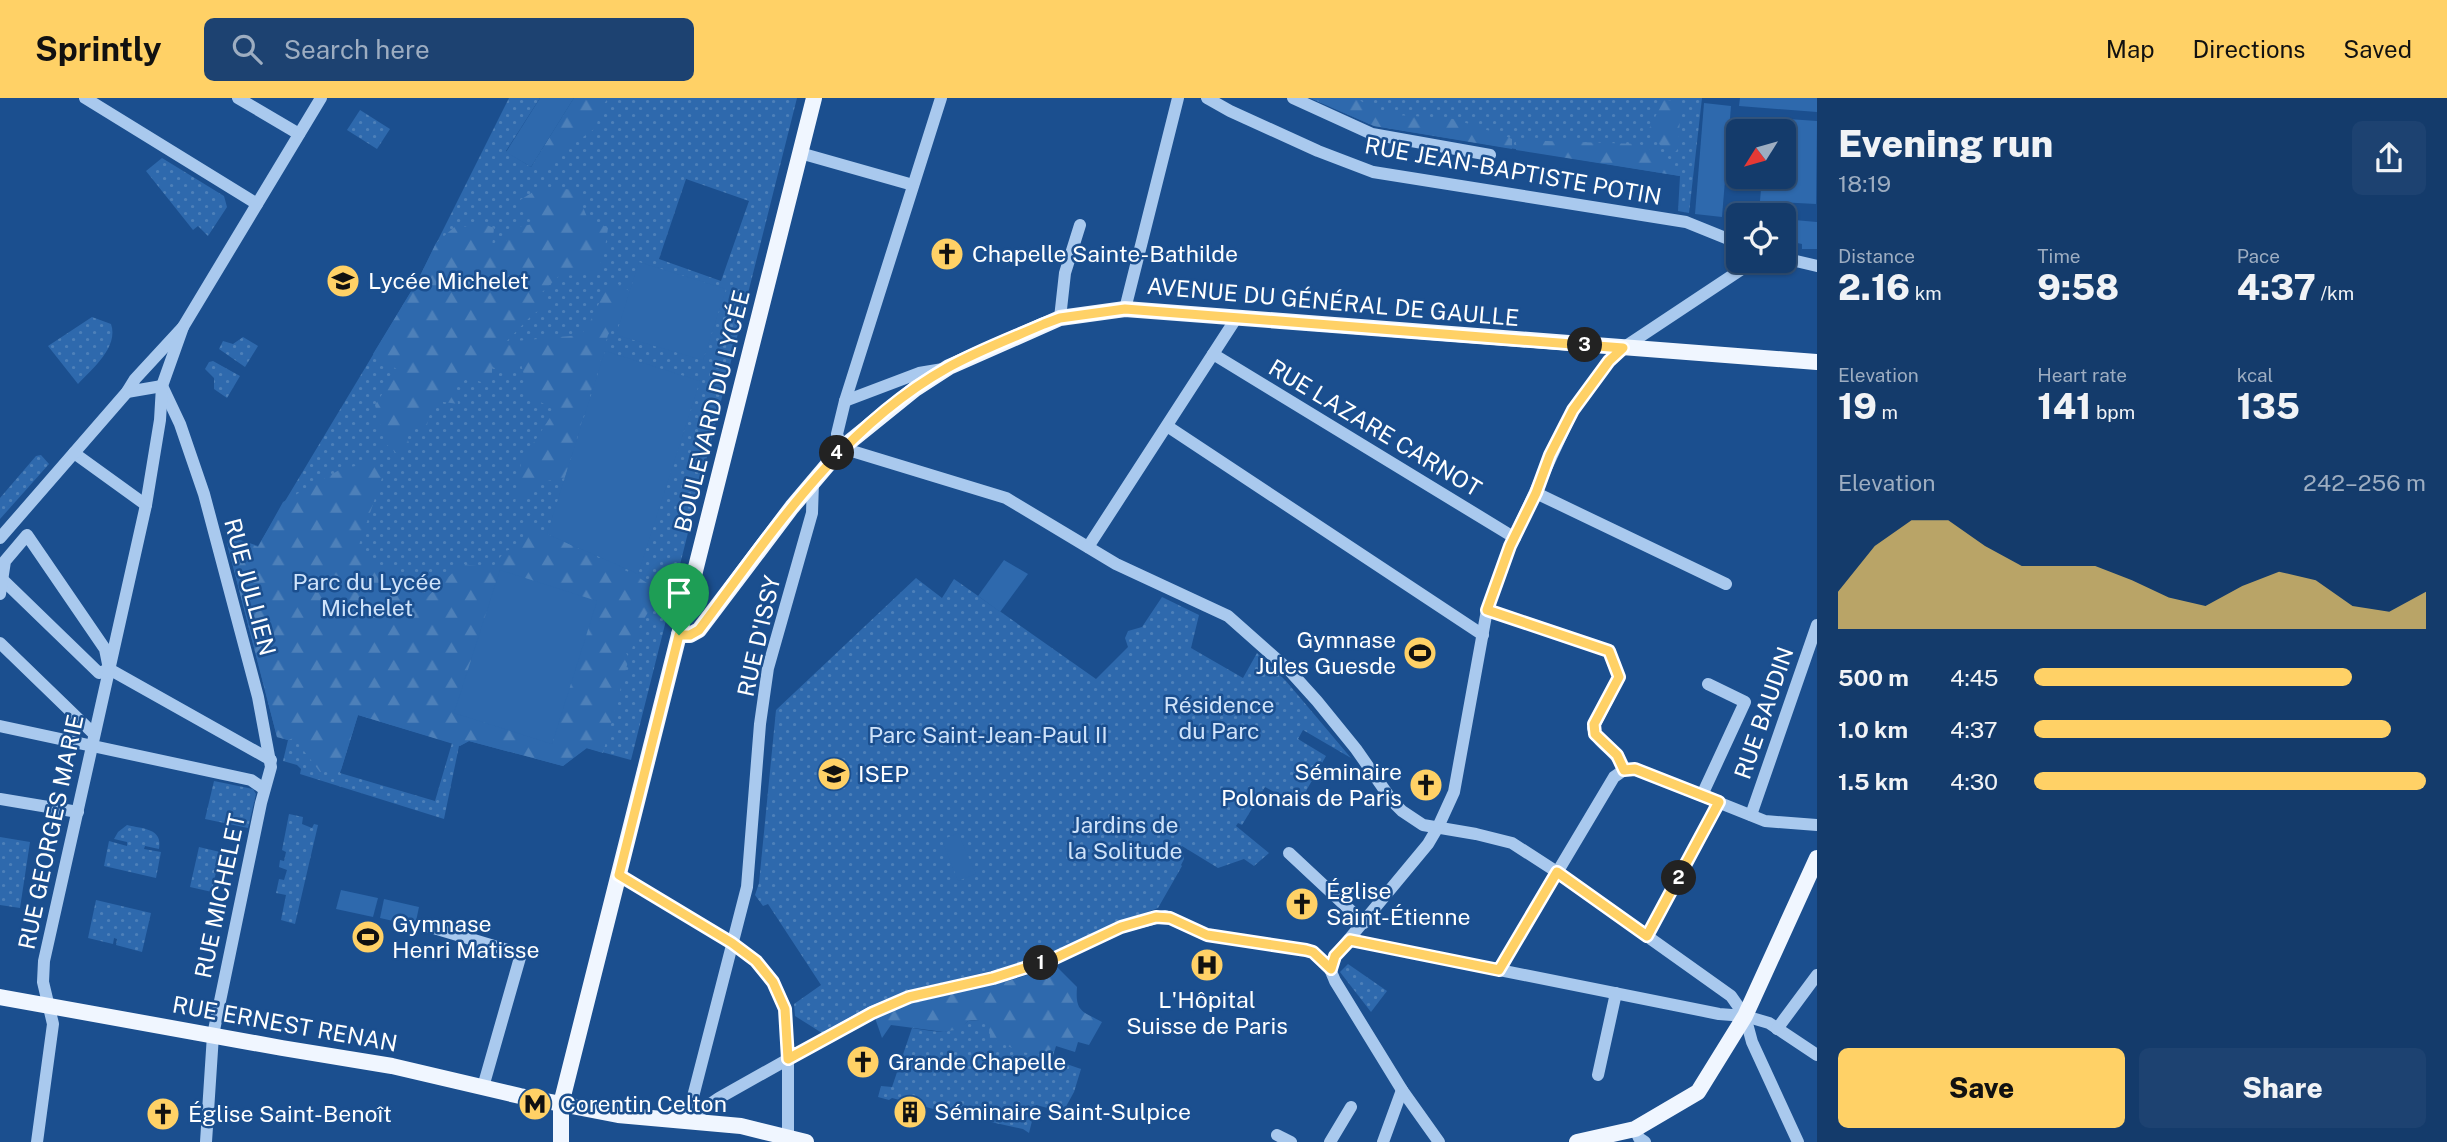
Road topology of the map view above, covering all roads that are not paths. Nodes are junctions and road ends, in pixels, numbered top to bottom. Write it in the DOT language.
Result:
graph roads {
  1 [pos="85,98"];
  2 [pos="238,98"];
  3 [pos="321,98"];
  4 [pos="814,98"];
  5 [pos="941,98"];
  6 [pos="1178,98"];
  7 [pos="1207,98"];
  8 [pos="1293,98"];
  9 [pos="299,134"];
  10 [pos="800,153"];
  11 [pos="1490,155"];
  12 [pos="913,185"];
  13 [pos="257,204"];
  14 [pos="1080,225"];
  15 [pos="1726,238"];
  16 [pos="1796,261"];
  17 [pos="1817,266"];
  18 [pos="1736,273"];
  19 [pos="1125,309"];
  20 [pos="1237,317"];
  21 [pos="1060,318"];
  22 [pos="183,327"];
  23 [pos="168,345"];
  24 [pos="1623,348"];
  25 [pos="1213,354"];
  26 [pos="1817,362"];
  27 [pos="947,368"];
  28 [pos="135,379"];
  29 [pos="162,386"];
  30 [pos="127,392"];
  31 [pos="845,401"];
  32 [pos="160,420"];
  33 [pos="178,421"];
  34 [pos="1167,425"];
  35 [pos="842,447"];
  36 [pos="74,453"];
  37 [pos="813,482"];
  38 [pos="1536,493"];
  39 [pos="146,505"];
  40 [pos="0,538"];
  41 [pos="1516,538"];
  42 [pos="1088,547"];
  43 [pos="2,579"];
  44 [pos="1726,584"];
  45 [pos="0,594"];
  46 [pos="1487,610"];
  47 [pos="1817,625"];
  48 [pos="679,635"];
  49 [pos="1483,635"];
  50 [pos="0,643"];
  51 [pos="109,669"];
  52 [pos="1708,684"];
  53 [pos="0,726"];
  54 [pos="93,740"];
  55 [pos="271,763"];
  56 [pos="1624,770"];
  57 [pos="264,789"];
  58 [pos="1702,795"];
  59 [pos="0,799"];
  60 [pos="1719,802"];
  61 [pos="78,812"];
  62 [pos="1751,816"];
  63 [pos="1817,825"];
  64 [pos="1437,827"];
  65 [pos="1289,853"];
  66 [pos="1817,858"];
  67 [pos="619,875"];
  68 [pos="1554,877"];
  69 [pos="1364,923"];
  70 [pos="427,926"];
  71 [pos="1647,936"];
  72 [pos="1350,940"];
  73 [pos="732,943"];
  74 [pos="1331,969"];
  75 [pos="1499,970"];
  76 [pos="1817,975"];
  77 [pos="1616,993"];
  78 [pos="0,997"];
  79 [pos="49,1005"];
  80 [pos="1745,1016"];
  81 [pos="1773,1026"];
  82 [pos="213,1035"];
  83 [pos="1817,1055"];
  84 [pos="788,1059"];
  85 [pos="1598,1075"];
  86 [pos="483,1087"];
  87 [pos="1402,1090"];
  88 [pos="561,1104"];
  89 [pos="1351,1107"];
  90 [pos="687,1120"];
  91 [pos="1277,1135"];
  92 [pos="1640,1136"];
  93 [pos="788,1140"];
  94 [pos="37,1142"];
  95 [pos="206,1142"];
  96 [pos="561,1142"];
  97 [pos="806,1142"];
  98 [pos="1291,1142"];
  99 [pos="1330,1142"];
  100 [pos="1383,1142"];
  101 [pos="1438,1142"];
  102 [pos="1577,1142"];
  103 [pos="1798,1142"];
  1 -- 13 [label="street"];
  2 -- 9 [label="street"];
  3 -- 9 [label="street"];
  4 -- 10 [label="main road, BOULEVARD DU LYCÉE"];
  5 -- 12 [label="street"];
  6 -- 19 [label="street"];
  7 -- 15 [label="street, RUE JEAN-BAPTISTE POTIN"];
  8 -- 11 [label="street"];
  9 -- 13 [label="street"];
  10 -- 12 [label="street"];
  10 -- 48 [label="main road, BOULEVARD DU LYCÉE"];
  12 -- 31 [label="street"];
  13 -- 22 [label="street"];
  14 -- 21 [label="street"];
  16 -- 17 [label="street"];
  18 -- 24 [label="street"];
  19 -- 20 [label="main road, AVENUE DU GÉNÉRAL DE GAULLE"];
  19 -- 21 [label="main road, AVENUE DU GÉNÉRAL DE GAULLE"];
  20 -- 24 [label="main road, AVENUE DU GÉNÉRAL DE GAULLE"];
  20 -- 25 [label="street"];
  21 -- 27 [label="main road, AVENUE DU GÉNÉRAL DE GAULLE"];
  22 -- 23 [label="street"];
  22 -- 29 [label="street"];
  23 -- 28 [label="street"];
  23 -- 29 [label="street"];
  24 -- 26 [label="main road, AVENUE DU GÉNÉRAL DE GAULLE"];
  24 -- 38 [label="street"];
  25 -- 34 [label="street"];
  25 -- 41 [label="street, RUE LAZARE CARNOT"];
  27 -- 31 [label="street"];
  27 -- 35 [label="main road, AVENUE DU GÉNÉRAL DE GAULLE"];
  28 -- 29 [label="street"];
  28 -- 30 [label="street"];
  29 -- 30 [label="street"];
  29 -- 32 [label="street, RUE GEORGES MARIE"];
  29 -- 33 [label="street, RUE JULLIEN"];
  30 -- 36 [label="street"];
  31 -- 35 [label="street"];
  32 -- 33 [label="street"];
  32 -- 39 [label="street, RUE GEORGES MARIE"];
  33 -- 55 [label="street, RUE JULLIEN"];
  34 -- 42 [label="street"];
  34 -- 49 [label="street"];
  35 -- 37 [label="main road, AVENUE DU GÉNÉRAL DE GAULLE"];
  35 -- 42 [label="street"];
  36 -- 39 [label="street"];
  36 -- 40 [label="street"];
  37 -- 48 [label="main road, AVENUE DU GÉNÉRAL DE GAULLE"];
  37 -- 73 [label="street, RUE D'ISSY"];
  38 -- 41 [label="street"];
  38 -- 44 [label="street"];
  39 -- 51 [label="street, RUE GEORGES MARIE"];
  41 -- 46 [label="street"];
  42 -- 64 [label="street"];
  43 -- 45 [label="street"];
  43 -- 51 [label="street"];
  43 -- 51 [label="street"];
  46 -- 49 [label="street"];
  46 -- 56 [label="street"];
  47 -- 62 [label="street, RUE BAUDIN"];
  48 -- 67 [label="main road, BOULEVARD DU LYCÉE"];
  49 -- 64 [label="street"];
  50 -- 54 [label="street"];
  51 -- 54 [label="street, RUE GEORGES MARIE"];
  51 -- 55 [label="street"];
  52 -- 58 [label="street"];
  53 -- 54 [label="street"];
  54 -- 57 [label="street"];
  54 -- 61 [label="street, RUE GEORGES MARIE"];
  55 -- 57 [label="street, RUE MICHELET"];
  56 -- 58 [label="street"];
  56 -- 68 [label="street"];
  57 -- 82 [label="street, RUE MICHELET"];
  58 -- 60 [label="street"];
  59 -- 61 [label="street"];
  60 -- 62 [label="street"];
  60 -- 71 [label="street"];
  61 -- 79 [label="street, RUE GEORGES MARIE"];
  62 -- 63 [label="street"];
  64 -- 68 [label="street"];
  64 -- 69 [label="street"];
  65 -- 69 [label="street"];
  66 -- 80 [label="main road"];
  67 -- 73 [label="street"];
  67 -- 88 [label="main road, BOULEVARD DU LYCÉE"];
  68 -- 71 [label="street"];
  68 -- 75 [label="street"];
  69 -- 72 [label="street"];
  70 -- 86 [label="street"];
  71 -- 80 [label="street"];
  72 -- 74 [label="street"];
  72 -- 75 [label="street"];
  73 -- 84 [label="street"];
  73 -- 90 [label="street, RUE D'ISSY"];
  74 -- 84 [label="street"];
  74 -- 87 [label="street"];
  75 -- 77 [label="street"];
  76 -- 81 [label="street"];
  77 -- 80 [label="street"];
  77 -- 85 [label="street"];
  78 -- 79 [label="main road, RUE ERNEST RENAN"];
  79 -- 82 [label="main road, RUE ERNEST RENAN"];
  79 -- 94 [label="street, RUE GEORGES MARIE"];
  80 -- 81 [label="street"];
  80 -- 92 [label="main road"];
  80 -- 103 [label="street"];
  81 -- 83 [label="street"];
  82 -- 86 [label="main road, RUE ERNEST RENAN"];
  82 -- 95 [label="street, RUE MICHELET"];
  84 -- 90 [label="street"];
  84 -- 93 [label="street"];
  86 -- 88 [label="main road, RUE ERNEST RENAN"];
  87 -- 100 [label="street"];
  87 -- 101 [label="street"];
  88 -- 90 [label="main road, RUE ERNEST RENAN"];
  88 -- 96 [label="main road, BOULEVARD DU LYCÉE"];
  89 -- 99 [label="street"];
  90 -- 93 [label="main road, RUE ERNEST RENAN"];
  91 -- 98 [label="street"];
  92 -- 102 [label="main road"];
  93 -- 97 [label="main road, RUE ERNEST RENAN"];
}
